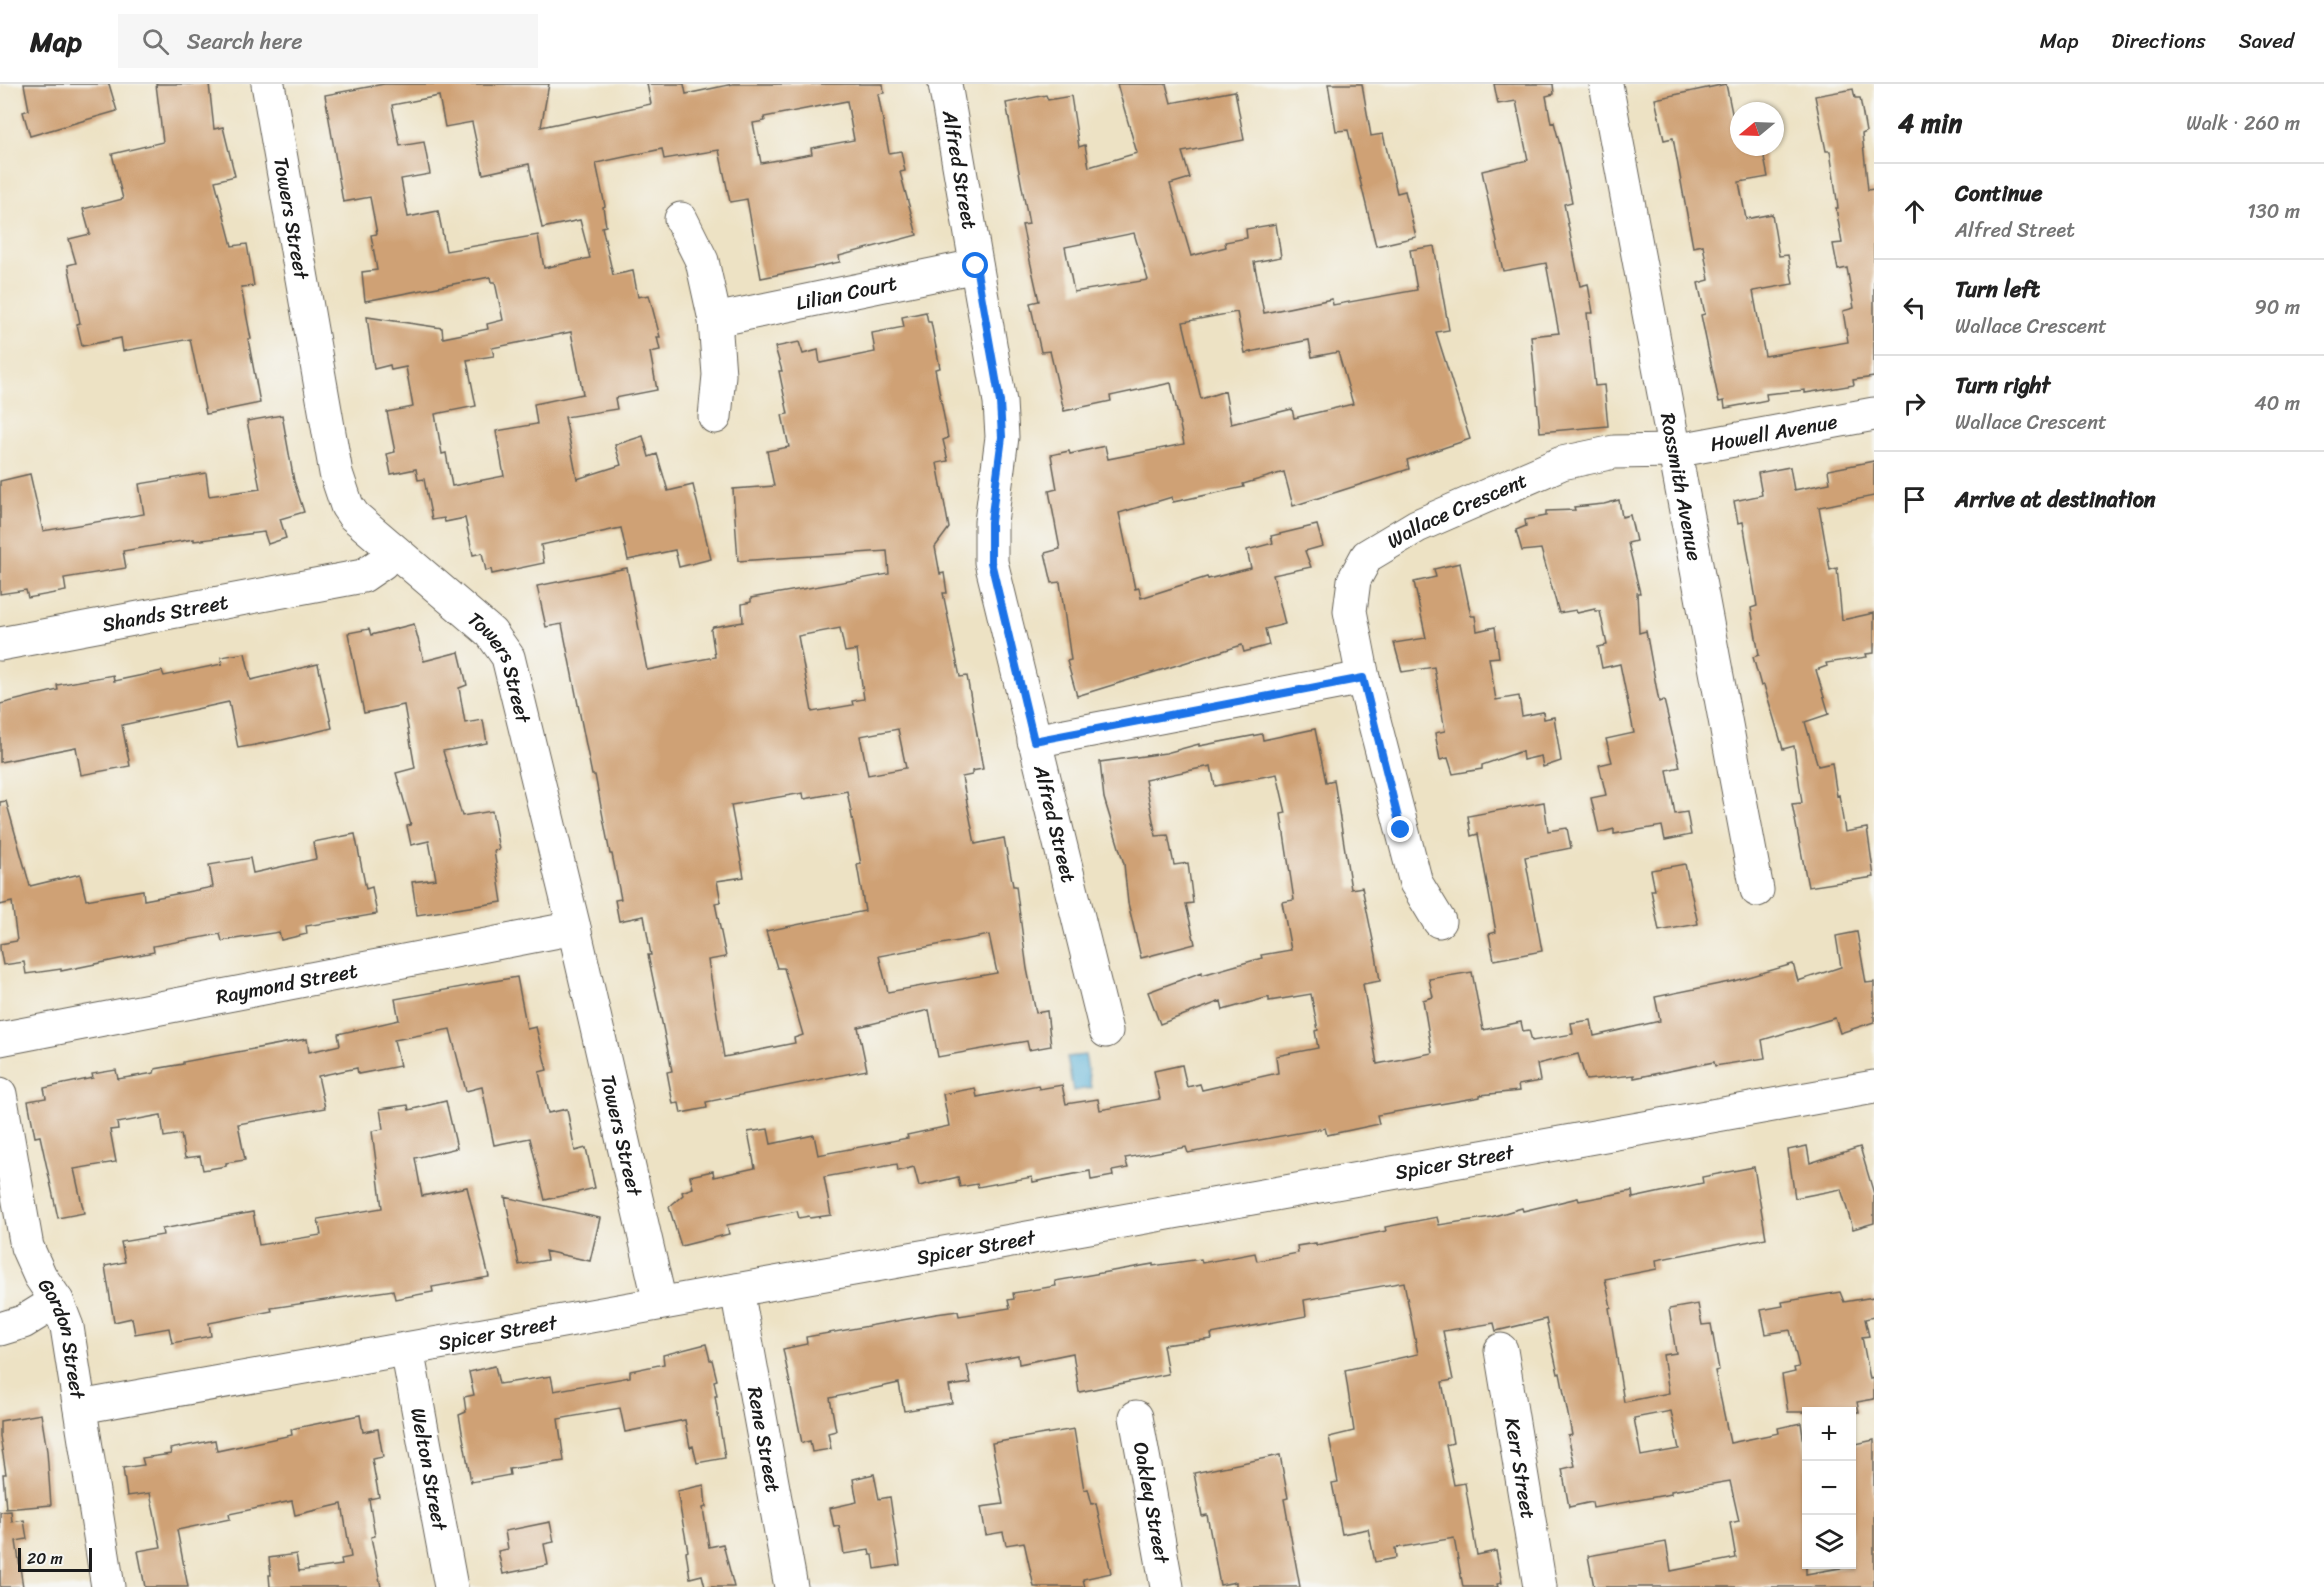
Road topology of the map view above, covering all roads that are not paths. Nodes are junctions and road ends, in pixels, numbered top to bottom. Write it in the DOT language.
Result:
graph roads {
  1 [pos="268,84"];
  2 [pos="945,84"];
  3 [pos="1606,84"];
  4 [pos="681,219"];
  5 [pos="976,266"];
  6 [pos="715,320"];
  7 [pos="1874,414"];
  8 [pos="715,417"];
  9 [pos="1674,451"];
  10 [pos="365,526"];
  11 [pos="392,550"];
  12 [pos="329,582"];
  13 [pos="0,644"];
  14 [pos="1363,678"];
  15 [pos="1034,741"];
  16 [pos="1757,890"];
  17 [pos="1439,921"];
  18 [pos="574,928"];
  19 [pos="1106,1031"];
  20 [pos="0,1039"];
  21 [pos="1874,1087"];
  22 [pos="0,1094"];
  23 [pos="737,1290"];
  24 [pos="57,1301"];
  25 [pos="660,1303"];
  26 [pos="0,1329"];
  27 [pos="407,1350"];
  28 [pos="1501,1350"];
  29 [pos="80,1407"];
  30 [pos="1136,1417"];
  31 [pos="108,1587"];
  32 [pos="451,1587"];
  33 [pos="791,1587"];
  34 [pos="1167,1587"];
  35 [pos="1540,1587"];
  1 -- 10 [label="street, Towers Street"];
  2 -- 5 [label="street, Alfred Street"];
  3 -- 9 [label="street, Rossmith Avenue"];
  4 -- 6 [label="street"];
  5 -- 6 [label="street, Lilian Court"];
  5 -- 15 [label="street, Alfred Street"];
  6 -- 8 [label="street"];
  7 -- 9 [label="street, Howell Avenue"];
  9 -- 14 [label="street, Wallace Crescent"];
  9 -- 16 [label="street, Rossmith Avenue"];
  10 -- 11 [label="street, Towers Street"];
  10 -- 12 [label="street"];
  11 -- 12 [label="street, Shands Street"];
  11 -- 18 [label="street, Towers Street"];
  12 -- 13 [label="street, Shands Street"];
  14 -- 15 [label="street"];
  14 -- 17 [label="street, Wallace Crescent"];
  15 -- 19 [label="street, Alfred Street"];
  18 -- 20 [label="street, Raymond Street"];
  18 -- 25 [label="street, Towers Street"];
  21 -- 23 [label="street, Spicer Street"];
  22 -- 24 [label="street, Gordon Street"];
  23 -- 25 [label="street, Spicer Street"];
  23 -- 33 [label="street, Rene Street"];
  24 -- 26 [label="street"];
  24 -- 29 [label="street, Gordon Street"];
  25 -- 27 [label="street, Spicer Street"];
  27 -- 29 [label="street, Spicer Street"];
  27 -- 32 [label="street, Welton Street"];
  28 -- 35 [label="street, Kerr Street"];
  29 -- 31 [label="street, Gordon Street"];
  30 -- 34 [label="street, Oakley Street"];
}
